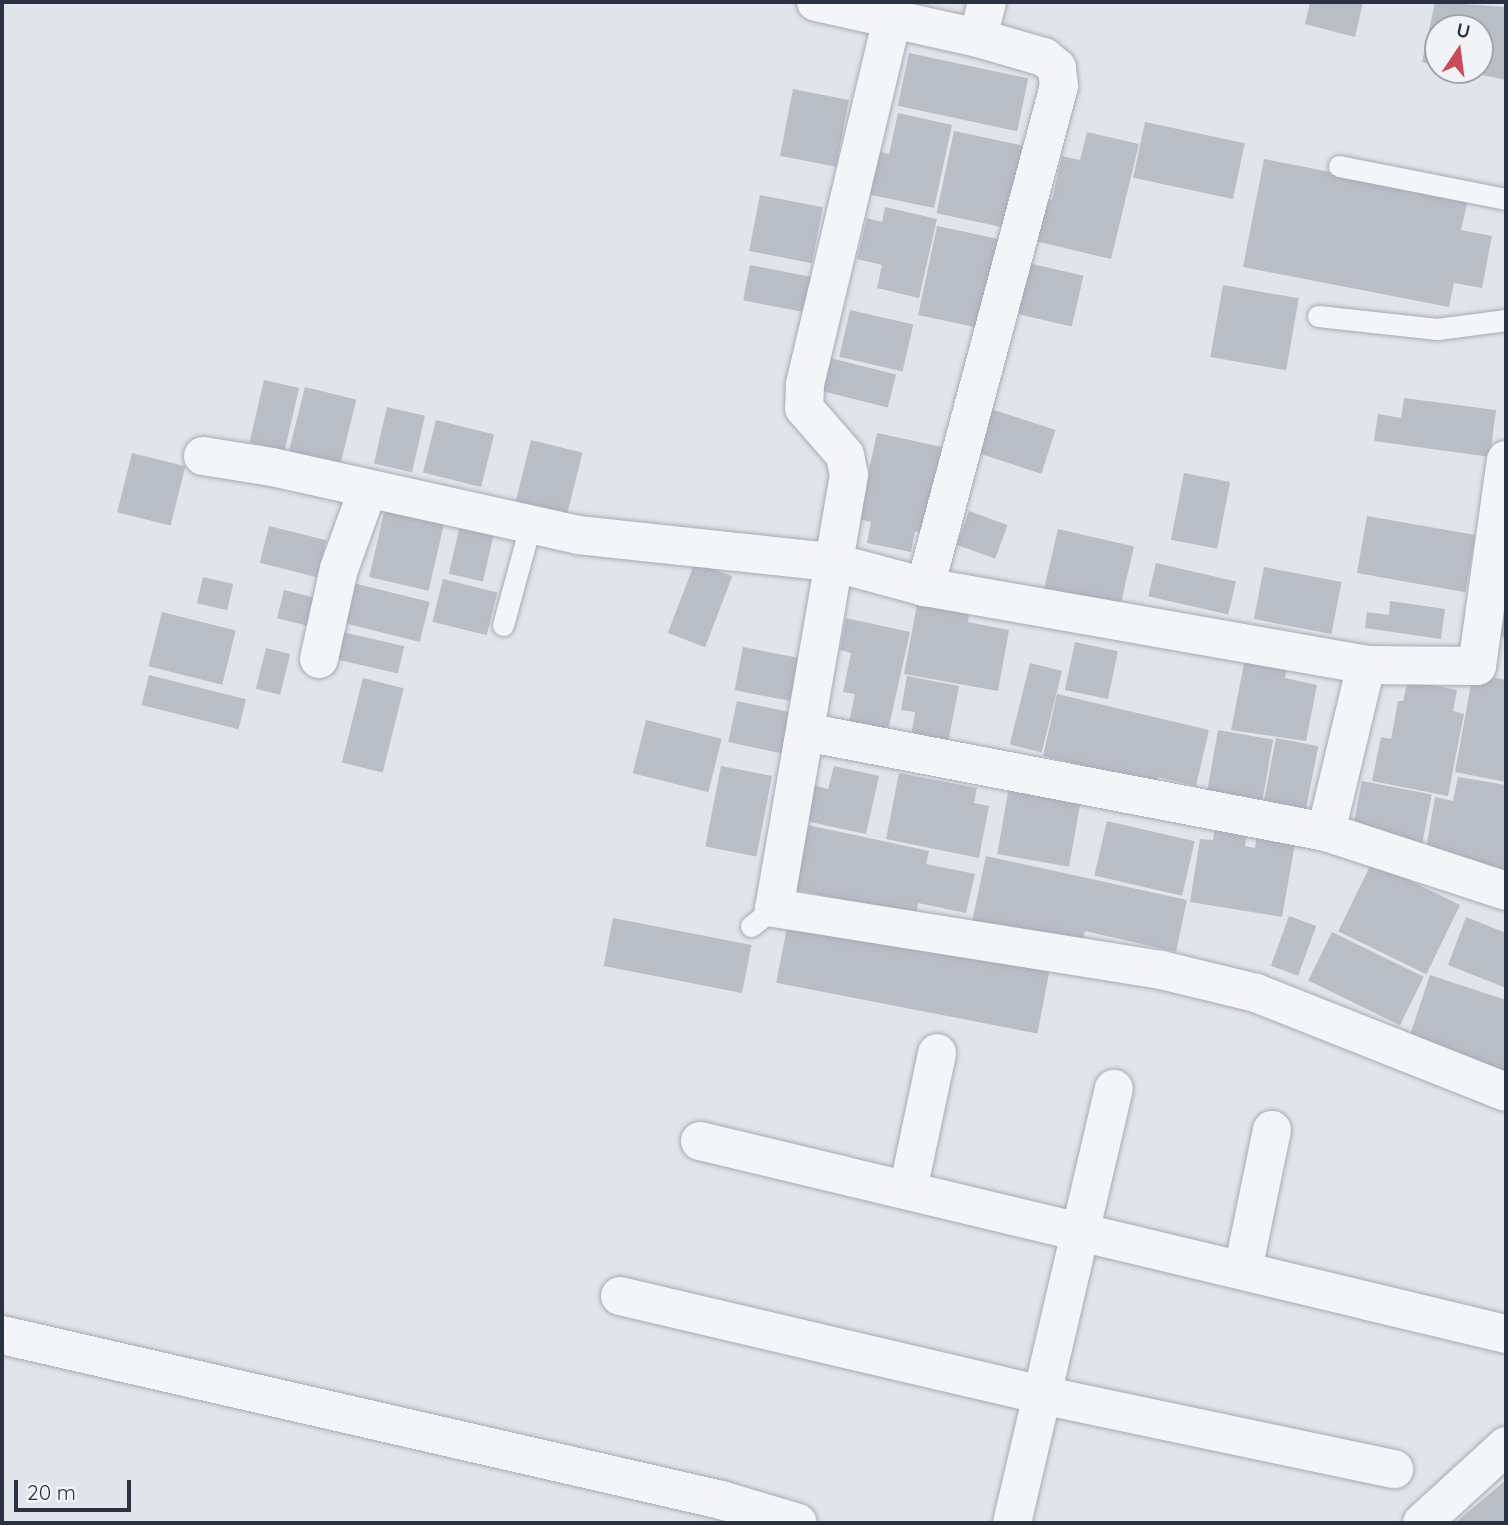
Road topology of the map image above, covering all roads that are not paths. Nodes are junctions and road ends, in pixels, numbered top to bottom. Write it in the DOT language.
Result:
graph roads {
  1 [pos="816,2"];
  2 [pos="987,2"];
  3 [pos="892,19"];
  4 [pos="978,38"];
  5 [pos="1339,166"];
  6 [pos="1506,199"];
  7 [pos="1318,316"];
  8 [pos="1506,320"];
  9 [pos="203,456"];
  10 [pos="1506,460"];
  11 [pos="368,489"];
  12 [pos="530,526"];
  13 [pos="832,562"];
  14 [pos="925,587"];
  15 [pos="503,625"];
  16 [pos="319,659"];
  17 [pos="1366,665"];
  18 [pos="1491,668"];
  19 [pos="805,732"];
  20 [pos="1326,832"];
  21 [pos="1506,891"];
  22 [pos="937,1053"];
  23 [pos="1114,1089"];
  24 [pos="1506,1092"];
  25 [pos="1272,1130"];
  26 [pos="700,1141"];
  27 [pos="908,1190"];
  28 [pos="1080,1231"];
  29 [pos="1243,1270"];
  30 [pos="620,1296"];
  31 [pos="1506,1334"];
  32 [pos="2,1335"];
  33 [pos="1042,1395"];
  34 [pos="1506,1446"];
  35 [pos="1394,1469"];
  36 [pos="798,1523"];
  37 [pos="1012,1523"];
  38 [pos="1423,1523"];
  1 -- 3 [label="street"];
  2 -- 4 [label="street"];
  3 -- 4 [label="street"];
  3 -- 13 [label="street"];
  4 -- 14 [label="street"];
  5 -- 6 [label="lane"];
  7 -- 8 [label="lane"];
  9 -- 11 [label="street"];
  10 -- 18 [label="street"];
  11 -- 12 [label="street"];
  11 -- 16 [label="street"];
  12 -- 13 [label="street"];
  12 -- 15 [label="lane"];
  13 -- 14 [label="street"];
  13 -- 19 [label="street"];
  14 -- 17 [label="street"];
  17 -- 18 [label="street"];
  17 -- 20 [label="street"];
  19 -- 20 [label="street"];
  19 -- 24 [label="street"];
  20 -- 21 [label="street"];
  22 -- 27 [label="street"];
  23 -- 28 [label="street"];
  25 -- 29 [label="street"];
  26 -- 27 [label="street"];
  27 -- 28 [label="street"];
  28 -- 29 [label="street"];
  28 -- 33 [label="street"];
  29 -- 31 [label="street"];
  30 -- 33 [label="street"];
  32 -- 36 [label="street"];
  33 -- 35 [label="street"];
  33 -- 37 [label="street"];
  34 -- 38 [label="street"];
}
